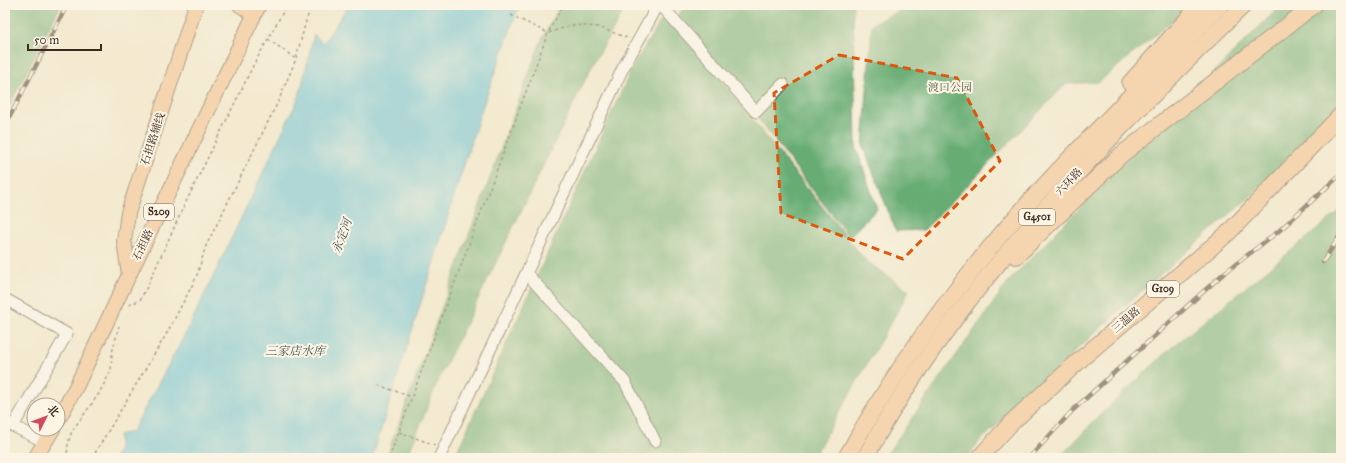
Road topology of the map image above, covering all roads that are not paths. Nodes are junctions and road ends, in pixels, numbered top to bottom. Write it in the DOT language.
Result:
graph roads {
  1 [pos="196,5"];
  2 [pos="240,5"];
  3 [pos="658,5"];
  4 [pos="661,5"];
  5 [pos="1200,5"];
  6 [pos="1220,5"];
  7 [pos="1244,5"];
  8 [pos="1314,5"];
  9 [pos="257,9"];
  10 [pos="783,84"];
  11 [pos="1341,115"];
  12 [pos="1053,176"];
  13 [pos="527,274"];
  14 [pos="129,275"];
  15 [pos="7,300"];
  16 [pos="956,316"];
  17 [pos="66,405"];
  18 [pos="9,424"];
  19 [pos="48,437"];
  20 [pos="655,441"];
  21 [pos="45,442"];
  22 [pos="442,453"];
  23 [pos="35,458"];
  24 [pos="846,458"];
  25 [pos="865,458"];
  26 [pos="980,458"];
  1 -- 14 [label="main road, 石担路辅线"];
  2 -- 9 [label="main road"];
  3 -- 13 [label="street"];
  4 -- 10 [label="street"];
  5 -- 12 [label="highway"];
  6 -- 12 [label="highway, 六环路 / G4501"];
  7 -- 16 [label="highway, 六环路 / G4501"];
  8 -- 16 [label="highway"];
  9 -- 14 [label="main road, 石担路 / S209"];
  11 -- 26 [label="highway, 三温路 / G109"];
  12 -- 24 [label="highway, 六环路 / G4501"];
  13 -- 20 [label="street"];
  13 -- 22 [label="street"];
  14 -- 17 [label="main road, 石担路 / S209"];
  15 -- 18 [label="street"];
  16 -- 25 [label="highway, 六环路 / G4501"];
  18 -- 21 [label="street"];
  19 -- 21 [label="main road"];
  21 -- 23 [label="main road"];
}
